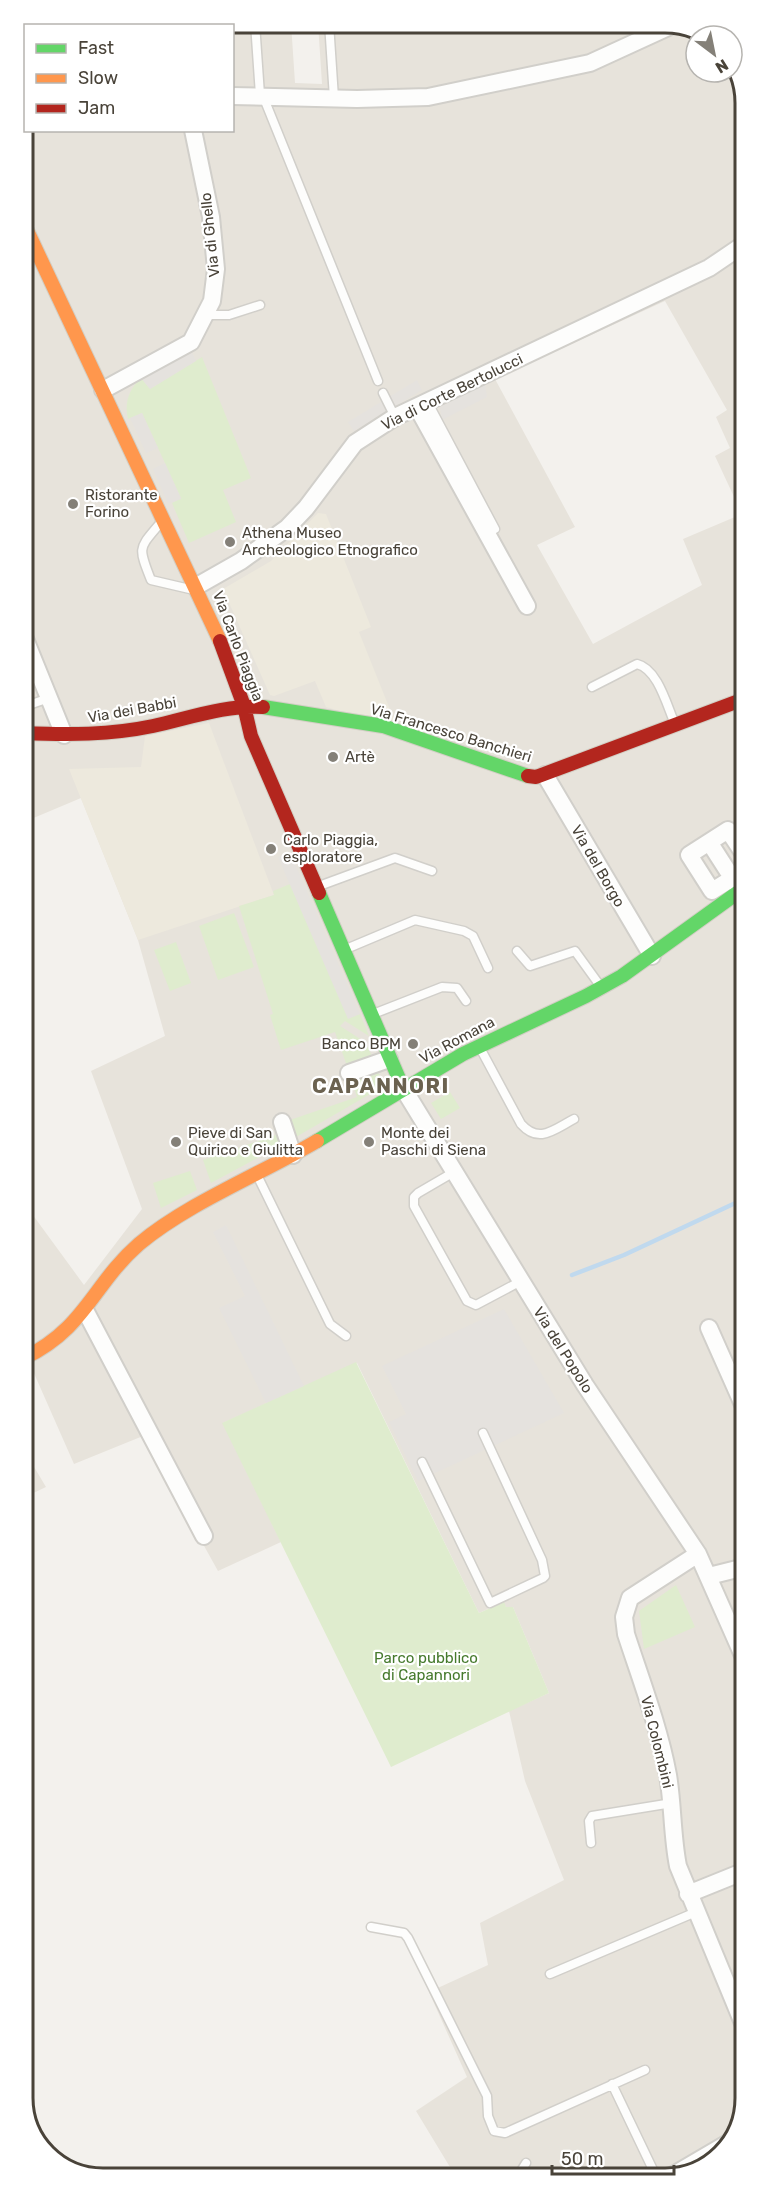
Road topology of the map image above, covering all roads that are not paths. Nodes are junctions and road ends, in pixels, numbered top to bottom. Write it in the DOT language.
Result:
graph roads {
  1 [pos="256,33"];
  2 [pos="330,33"];
  3 [pos="655,33"];
  4 [pos="261,95"];
  5 [pos="234,96"];
  6 [pos="334,98"];
  7 [pos="193,132"];
  8 [pos="33,243"];
  9 [pos="735,250"];
  10 [pos="260,305"];
  11 [pos="207,315"];
  12 [pos="378,381"];
  13 [pos="103,390"];
  14 [pos="383,393"];
  15 [pos="422,404"];
  16 [pos="395,417"];
  17 [pos="164,518"];
  18 [pos="495,529"];
  19 [pos="198,589"];
  20 [pos="527,606"];
  21 [pos="33,659"];
  22 [pos="592,687"];
  23 [pos="49,698"];
  24 [pos="735,702"];
  25 [pos="33,704"];
  26 [pos="244,706"];
  27 [pos="675,724"];
  28 [pos="33,733"];
  29 [pos="64,735"];
  30 [pos="546,775"];
  31 [pos="735,840"];
  32 [pos="711,845"];
  33 [pos="432,871"];
  34 [pos="735,876"];
  35 [pos="735,884"];
  36 [pos="735,886"];
  37 [pos="315,887"];
  38 [pos="342,951"];
  39 [pos="517,951"];
  40 [pos="651,956"];
  41 [pos="488,968"];
  42 [pos="601,988"];
  43 [pos="466,1000"];
  44 [pos="370,1015"];
  45 [pos="479,1046"];
  46 [pos="389,1059"];
  47 [pos="349,1072"];
  48 [pos="403,1088"];
  49 [pos="574,1119"];
  50 [pos="282,1122"];
  51 [pos="293,1155"];
  52 [pos="454,1172"];
  53 [pos="256,1175"];
  54 [pos="520,1281"];
  55 [pos="86,1312"];
  56 [pos="709,1328"];
  57 [pos="346,1336"];
  58 [pos="33,1354"];
  59 [pos="735,1388"];
  60 [pos="483,1433"];
  61 [pos="422,1462"];
  62 [pos="204,1536"];
  63 [pos="698,1554"];
  64 [pos="735,1570"];
  65 [pos="709,1576"];
  66 [pos="735,1637"];
  67 [pos="672,1803"];
  68 [pos="591,1843"];
  69 [pos="735,1875"];
  70 [pos="688,1894"];
  71 [pos="696,1912"];
  72 [pos="371,1927"];
  73 [pos="550,1974"];
  74 [pos="735,2004"];
  75 [pos="645,2070"];
  76 [pos="612,2084"];
  77 [pos="526,2163"];
  78 [pos="523,2168"];
  79 [pos="652,2168"];
  1 -- 4 [label="lane"];
  2 -- 6 [label="lane"];
  3 -- 6 [label="street"];
  4 -- 5 [label="street"];
  4 -- 6 [label="street"];
  4 -- 12 [label="lane"];
  7 -- 11 [label="street, Via di Ghello"];
  8 -- 13 [label="street, Via Carlo Piaggia"];
  9 -- 15 [label="street, Via di Corte Bertolucci"];
  10 -- 11 [label="lane"];
  11 -- 13 [label="street, Via di Ghello"];
  13 -- 17 [label="street, Via Carlo Piaggia"];
  14 -- 16 [label="lane"];
  15 -- 16 [label="street, Via di Corte Bertolucci"];
  15 -- 18 [label="lane"];
  15 -- 20 [label="street"];
  16 -- 19 [label="street, Via di Corte Bertolucci"];
  17 -- 19 [label="street, Via Carlo Piaggia"];
  17 -- 19 [label="lane"];
  19 -- 26 [label="street, Via Carlo Piaggia"];
  21 -- 23 [label="street"];
  22 -- 27 [label="lane"];
  23 -- 25 [label="lane"];
  23 -- 29 [label="street"];
  24 -- 27 [label="street, Via Francesco Banchieri"];
  26 -- 29 [label="street, Via dei Babbi"];
  26 -- 30 [label="street, Via Francesco Banchieri"];
  26 -- 37 [label="street, Via Carlo Piaggia"];
  27 -- 30 [label="street, Via Francesco Banchieri"];
  28 -- 29 [label="street, Via dei Babbi"];
  30 -- 40 [label="street, Via del Borgo"];
  31 -- 35 [label="street"];
  32 -- 34 [label="street"];
  33 -- 37 [label="lane"];
  36 -- 40 [label="street, Via Romana"];
  37 -- 38 [label="street, Via Carlo Piaggia"];
  38 -- 41 [label="lane"];
  38 -- 44 [label="street, Via Carlo Piaggia"];
  39 -- 42 [label="lane"];
  40 -- 42 [label="street, Via Romana"];
  42 -- 45 [label="street, Via Romana"];
  43 -- 44 [label="lane"];
  44 -- 46 [label="street, Via Carlo Piaggia"];
  45 -- 48 [label="street, Via Romana"];
  45 -- 49 [label="lane"];
  46 -- 47 [label="street"];
  46 -- 48 [label="street, Via Carlo Piaggia"];
  48 -- 51 [label="street, Via Romana"];
  48 -- 52 [label="street, Via del Popolo"];
  50 -- 51 [label="street"];
  51 -- 53 [label="street, Via Romana"];
  52 -- 54 [label="street, Via del Popolo"];
  52 -- 54 [label="lane"];
  53 -- 55 [label="street, Via Romana"];
  53 -- 57 [label="lane"];
  54 -- 63 [label="street, Via del Popolo"];
  55 -- 58 [label="street, Via Romana"];
  55 -- 62 [label="street"];
  56 -- 59 [label="street"];
  60 -- 61 [label="lane"];
  63 -- 65 [label="street, Via del Popolo"];
  63 -- 67 [label="street, Via Colombini"];
  64 -- 65 [label="street"];
  65 -- 66 [label="street, Via del Popolo"];
  67 -- 68 [label="lane"];
  67 -- 70 [label="street, Via Colombini"];
  69 -- 70 [label="street"];
  70 -- 71 [label="street, Via Colombini"];
  71 -- 73 [label="lane"];
  71 -- 74 [label="street, Via Colombini"];
  72 -- 76 [label="lane"];
  75 -- 76 [label="lane"];
  76 -- 79 [label="lane"];
  77 -- 78 [label="lane"];
}
